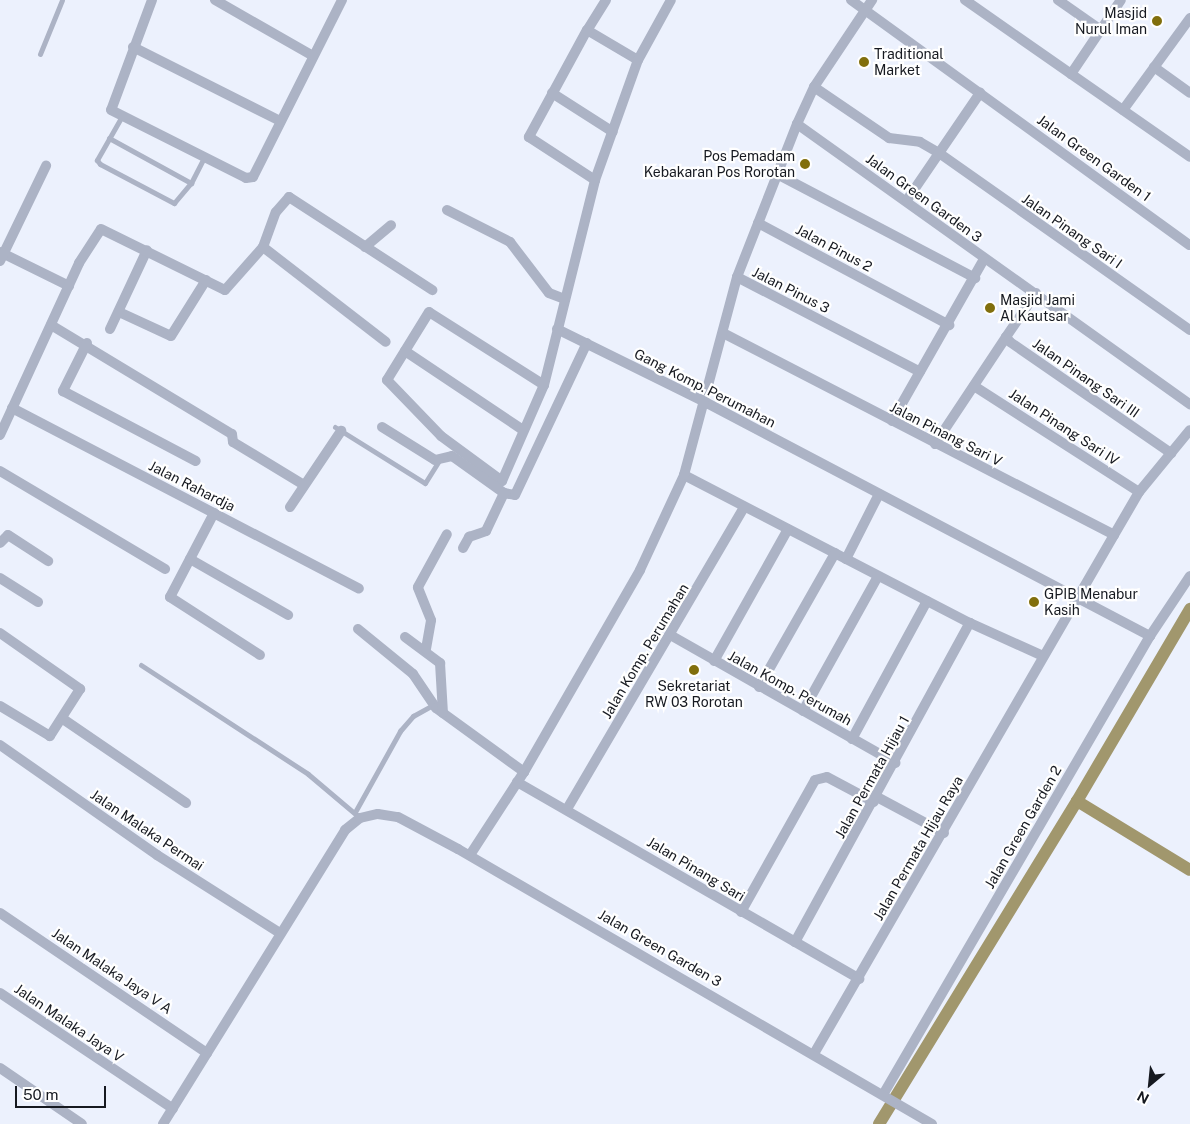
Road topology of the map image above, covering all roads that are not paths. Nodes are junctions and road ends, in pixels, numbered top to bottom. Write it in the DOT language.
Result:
graph roads {
  1 [pos="62,0"];
  2 [pos="152,0"];
  3 [pos="215,0"];
  4 [pos="342,0"];
  5 [pos="606,0"];
  6 [pos="671,0"];
  7 [pos="851,0"];
  8 [pos="872,0"];
  9 [pos="965,0"];
  10 [pos="1058,0"];
  11 [pos="1121,0"];
  12 [pos="861,14"];
  13 [pos="1190,18"];
  14 [pos="587,30"];
  15 [pos="1100,30"];
  16 [pos="1186,32"];
  17 [pos="133,47"];
  18 [pos="40,54"];
  19 [pos="313,56"];
  20 [pos="638,60"];
  21 [pos="1154,67"];
  22 [pos="1071,74"];
  23 [pos="814,87"];
  24 [pos="552,93"];
  25 [pos="980,93"];
  26 [pos="1190,93"];
  27 [pos="1123,110"];
  28 [pos="122,115"];
  29 [pos="280,121"];
  30 [pos="797,124"];
  31 [pos="613,132"];
  32 [pos="109,138"];
  33 [pos="939,153"];
  34 [pos="1190,157"];
  35 [pos="204,158"];
  36 [pos="46,166"];
  37 [pos="777,174"];
  38 [pos="594,180"];
  39 [pos="191,183"];
  40 [pos="907,200"];
  41 [pos="447,210"];
  42 [pos="758,223"];
  43 [pos="391,225"];
  44 [pos="1190,245"];
  45 [pos="263,247"];
  46 [pos="365,247"];
  47 [pos="147,250"];
  48 [pos="1,255"];
  49 [pos="984,258"];
  50 [pos="737,277"];
  51 [pos="975,278"];
  52 [pos="206,280"];
  53 [pos="69,286"];
  54 [pos="432,290"];
  55 [pos="1036,293"];
  56 [pos="565,299"];
  57 [pos="118,312"];
  58 [pos="51,325"];
  59 [pos="949,325"];
  60 [pos="110,329"];
  61 [pos="557,329"];
  62 [pos="1190,330"];
  63 [pos="723,333"];
  64 [pos="1006,337"];
  65 [pos="386,342"];
  66 [pos="87,343"];
  67 [pos="587,343"];
  68 [pos="405,351"];
  69 [pos="920,372"];
  70 [pos="544,385"];
  71 [pos="974,386"];
  72 [pos="705,402"];
  73 [pos="1190,404"];
  74 [pos="12,408"];
  75 [pos="892,421"];
  76 [pos="382,427"];
  77 [pos="338,429"];
  78 [pos="523,430"];
  79 [pos="1190,430"];
  80 [pos="0,435"];
  81 [pos="935,444"];
  82 [pos="1171,453"];
  83 [pos="440,459"];
  84 [pos="196,461"];
  85 [pos="0,471"];
  86 [pos="684,475"];
  87 [pos="304,485"];
  88 [pos="1139,492"];
  89 [pos="504,493"];
  90 [pos="879,494"];
  91 [pos="744,506"];
  92 [pos="290,508"];
  93 [pos="214,513"];
  94 [pos="788,529"];
  95 [pos="447,534"];
  96 [pos="1114,535"];
  97 [pos="0,543"];
  98 [pos="463,548"];
  99 [pos="835,553"];
  100 [pos="846,558"];
  101 [pos="190,559"];
  102 [pos="48,561"];
  103 [pos="165,570"];
  104 [pos="878,576"];
  105 [pos="1190,576"];
  106 [pos="0,578"];
  107 [pos="359,589"];
  108 [pos="1079,596"];
  109 [pos="927,601"];
  110 [pos="38,602"];
  111 [pos="288,616"];
  112 [pos="970,624"];
  113 [pos="358,629"];
  114 [pos="0,633"];
  115 [pos="672,636"];
  116 [pos="1150,636"];
  117 [pos="405,637"];
  118 [pos="426,649"];
  119 [pos="260,655"];
  120 [pos="1041,655"];
  121 [pos="714,662"];
  122 [pos="141,665"];
  123 [pos="760,687"];
  124 [pos="433,705"];
  125 [pos="0,706"];
  126 [pos="803,711"];
  127 [pos="443,713"];
  128 [pos="63,719"];
  129 [pos="852,739"];
  130 [pos="0,745"];
  131 [pos="896,763"];
  132 [pos="524,772"];
  133 [pos="519,783"];
  134 [pos="875,800"];
  135 [pos="186,803"];
  136 [pos="566,809"];
  137 [pos="361,815"];
  138 [pos="944,832"];
  139 [pos="470,856"];
  140 [pos="741,912"];
  141 [pos="0,913"];
  142 [pos="280,933"];
  143 [pos="795,942"];
  144 [pos="859,979"];
  145 [pos="0,993"];
  146 [pos="815,1052"];
  147 [pos="207,1053"];
  148 [pos="0,1068"];
  149 [pos="887,1094"];
  150 [pos="173,1109"];
  151 [pos="82,1124"];
  152 [pos="163,1124"];
  153 [pos="932,1124"];
  1 -- 18 [label="lane"];
  2 -- 17 [label="street"];
  3 -- 19 [label="street"];
  4 -- 19 [label="street"];
  5 -- 14 [label="street"];
  6 -- 20 [label="street"];
  7 -- 12 [label="street, Jalan Green Garden 1"];
  8 -- 12 [label="street"];
  9 -- 22 [label="street"];
  10 -- 15 [label="street"];
  11 -- 15 [label="street"];
  12 -- 23 [label="street"];
  12 -- 25 [label="street, Jalan Green Garden 1"];
  13 -- 16 [label="street"];
  14 -- 20 [label="street"];
  14 -- 24 [label="street"];
  15 -- 22 [label="street"];
  16 -- 21 [label="street"];
  17 -- 28 [label="street"];
  17 -- 29 [label="street"];
  19 -- 29 [label="street"];
  20 -- 31 [label="street"];
  21 -- 26 [label="street"];
  21 -- 27 [label="street"];
  22 -- 27 [label="street"];
  23 -- 30 [label="street"];
  23 -- 33 [label="street, Jalan Pinang Sari I"];
  24 -- 31 [label="street"];
  24 -- 38 [label="street"];
  25 -- 33 [label="street"];
  25 -- 44 [label="street, Jalan Green Garden 1"];
  27 -- 34 [label="street"];
  28 -- 32 [label="lane"];
  28 -- 35 [label="street"];
  29 -- 35 [label="street"];
  30 -- 37 [label="street"];
  30 -- 40 [label="street, Jalan Green Garden 3"];
  31 -- 38 [label="street"];
  32 -- 39 [label="lane"];
  32 -- 39 [label="lane"];
  33 -- 40 [label="street"];
  33 -- 62 [label="street, Jalan Pinang Sari I"];
  35 -- 39 [label="lane"];
  36 -- 48 [label="street"];
  37 -- 42 [label="street"];
  37 -- 51 [label="street"];
  38 -- 56 [label="street"];
  40 -- 49 [label="street, Jalan Green Garden 3"];
  41 -- 56 [label="street"];
  42 -- 50 [label="street"];
  42 -- 59 [label="street, Jalan Pinus 2"];
  43 -- 46 [label="street"];
  45 -- 46 [label="street"];
  45 -- 52 [label="street"];
  45 -- 65 [label="street"];
  46 -- 54 [label="street"];
  47 -- 52 [label="street"];
  47 -- 53 [label="street"];
  47 -- 57 [label="street"];
  48 -- 53 [label="street"];
  49 -- 51 [label="street"];
  49 -- 55 [label="street, Jalan Green Garden 3"];
  50 -- 63 [label="street, Jalan Pinus 3"];
  50 -- 69 [label="street, Jalan Pinus 3"];
  51 -- 59 [label="street"];
  52 -- 57 [label="street"];
  53 -- 58 [label="street"];
  55 -- 64 [label="street"];
  55 -- 73 [label="street, Jalan Green Garden 3"];
  56 -- 61 [label="street"];
  57 -- 60 [label="street"];
  58 -- 66 [label="street"];
  58 -- 74 [label="street"];
  59 -- 69 [label="street"];
  61 -- 67 [label="street, Gang Komp. Perumahan"];
  61 -- 70 [label="street"];
  63 -- 72 [label="street, Jalan Pinus 3"];
  63 -- 75 [label="street, Jalan Pinang Sari V"];
  64 -- 71 [label="street"];
  64 -- 82 [label="street, Jalan Pinang Sari III"];
  66 -- 84 [label="street"];
  66 -- 87 [label="street"];
  67 -- 72 [label="street, Gang Komp. Perumahan"];
  67 -- 89 [label="street"];
  68 -- 70 [label="street"];
  68 -- 78 [label="street"];
  68 -- 78 [label="street"];
  69 -- 75 [label="street"];
  70 -- 78 [label="street"];
  71 -- 81 [label="street"];
  71 -- 88 [label="street, Jalan Pinang Sari IV"];
  72 -- 86 [label="street, Jalan Pinus 3"];
  72 -- 90 [label="street, Gang Komp. Perumahan"];
  74 -- 80 [label="street"];
  74 -- 93 [label="street, Jalan Rahardja"];
  75 -- 81 [label="street, Jalan Pinang Sari V"];
  76 -- 83 [label="street"];
  77 -- 83 [label="lane"];
  77 -- 87 [label="street"];
  79 -- 82 [label="street"];
  81 -- 96 [label="street, Jalan Pinang Sari V"];
  82 -- 88 [label="street"];
  83 -- 89 [label="street"];
  85 -- 103 [label="street"];
  86 -- 91 [label="street"];
  86 -- 132 [label="street, Jalan Pinus 3"];
  87 -- 92 [label="street"];
  88 -- 96 [label="street"];
  89 -- 98 [label="street"];
  90 -- 100 [label="street"];
  90 -- 108 [label="street, Gang Komp. Perumahan"];
  91 -- 94 [label="street"];
  91 -- 115 [label="street, Jalan Komp. Perumahan"];
  93 -- 101 [label="street"];
  93 -- 107 [label="street, Jalan Rahardja"];
  94 -- 99 [label="street"];
  94 -- 121 [label="street"];
  95 -- 118 [label="street"];
  96 -- 108 [label="street"];
  97 -- 102 [label="street"];
  99 -- 100 [label="street"];
  99 -- 123 [label="street"];
  100 -- 104 [label="street"];
  101 -- 111 [label="street"];
  101 -- 119 [label="street"];
  104 -- 109 [label="street"];
  104 -- 126 [label="street"];
  105 -- 116 [label="street, Jalan Green Garden 2"];
  106 -- 110 [label="street"];
  108 -- 116 [label="street, Gang Komp. Perumahan"];
  108 -- 120 [label="street"];
  109 -- 112 [label="street"];
  109 -- 129 [label="street"];
  112 -- 120 [label="street"];
  112 -- 131 [label="street, Jalan Permata Hijau 1"];
  113 -- 124 [label="street"];
  114 -- 128 [label="street"];
  115 -- 121 [label="street, Jalan Komp. Perumah"];
  115 -- 136 [label="street, Jalan Komp. Perumahan"];
  116 -- 149 [label="street, Jalan Green Garden 2"];
  117 -- 118 [label="street"];
  118 -- 127 [label="street"];
  120 -- 138 [label="street, Jalan Permata Hijau Raya"];
  121 -- 123 [label="street, Jalan Komp. Perumah"];
  122 -- 137 [label="lane"];
  123 -- 126 [label="street, Jalan Komp. Perumah"];
  124 -- 127 [label="street"];
  124 -- 137 [label="lane"];
  125 -- 128 [label="street"];
  126 -- 129 [label="street, Jalan Komp. Perumah"];
  127 -- 132 [label="street"];
  128 -- 135 [label="street"];
  129 -- 131 [label="street, Jalan Komp. Perumah"];
  130 -- 142 [label="street, Jalan Malaka Permai"];
  131 -- 134 [label="street, Jalan Permata Hijau 1"];
  132 -- 133 [label="street, Jalan Pinus 3"];
  133 -- 136 [label="street, Jalan Pinang Sari"];
  133 -- 139 [label="street, Jalan Pinus 3"];
  134 -- 138 [label="street"];
  134 -- 140 [label="street"];
  134 -- 143 [label="street, Jalan Permata Hijau 1"];
  136 -- 140 [label="street, Jalan Pinang Sari"];
  137 -- 139 [label="street, Jalan Green Garden 3"];
  137 -- 142 [label="street"];
  138 -- 144 [label="street, Jalan Permata Hijau Raya"];
  139 -- 146 [label="street, Jalan Green Garden 3"];
  140 -- 143 [label="street, Jalan Pinang Sari"];
  141 -- 147 [label="street, Jalan Malaka Jaya V A"];
  142 -- 147 [label="street"];
  143 -- 144 [label="street, Jalan Pinang Sari"];
  144 -- 146 [label="street, Jalan Permata Hijau Raya"];
  145 -- 150 [label="street, Jalan Malaka Jaya V"];
  146 -- 149 [label="street, Jalan Green Garden 3"];
  147 -- 150 [label="street"];
  148 -- 151 [label="street"];
  149 -- 153 [label="street, Jalan Green Garden 3"];
  150 -- 152 [label="street"];
}
